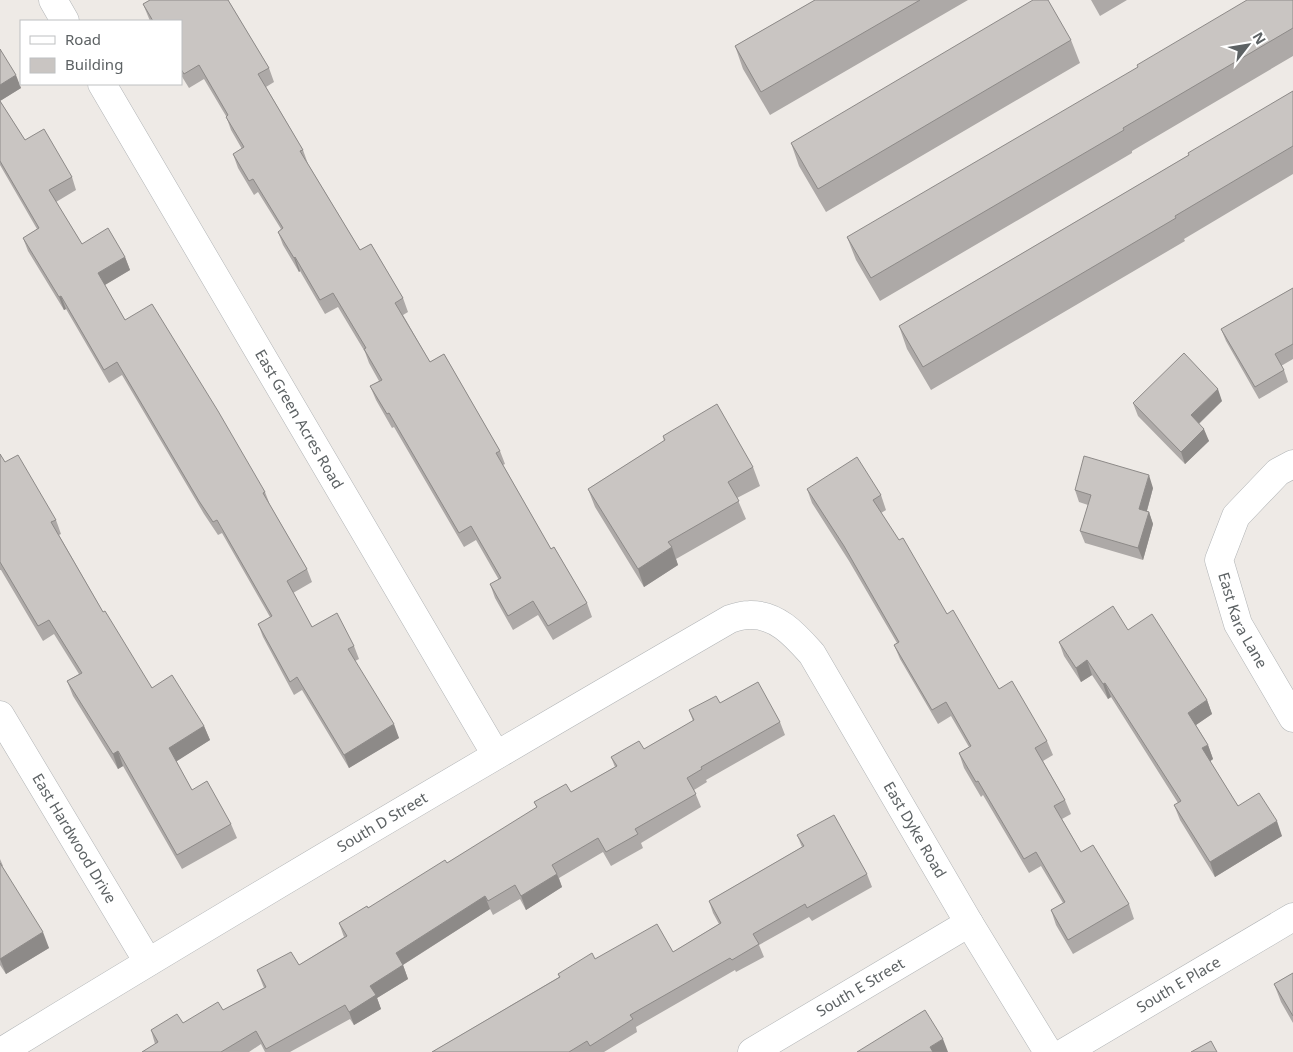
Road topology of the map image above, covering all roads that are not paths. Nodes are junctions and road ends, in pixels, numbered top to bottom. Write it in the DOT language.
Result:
graph roads {
  1 [pos="53,0"];
  2 [pos="64,20"];
  3 [pos="103,85"];
  4 [pos="1293,464"];
  5 [pos="771,618"];
  6 [pos="0,715"];
  7 [pos="1293,718"];
  8 [pos="496,755"];
  9 [pos="1293,916"];
  10 [pos="969,922"];
  11 [pos="148,962"];
  12 [pos="1,1052"];
  13 [pos="752,1052"];
  14 [pos="1048,1052"];
  15 [pos="1065,1052"];
  1 -- 2 [label="street"];
  3 -- 8 [label="street, East Green Acres Road"];
  4 -- 7 [label="street, East Kara Lane"];
  5 -- 8 [label="street, South D Street"];
  5 -- 10 [label="street, East Dyke Road"];
  6 -- 11 [label="street, East Hardwood Drive"];
  8 -- 11 [label="street, South D Street"];
  9 -- 15 [label="street, South E Place"];
  10 -- 13 [label="street, South E Street"];
  10 -- 14 [label="street, East Dyke Road"];
  11 -- 12 [label="street, South D Street"];
}
